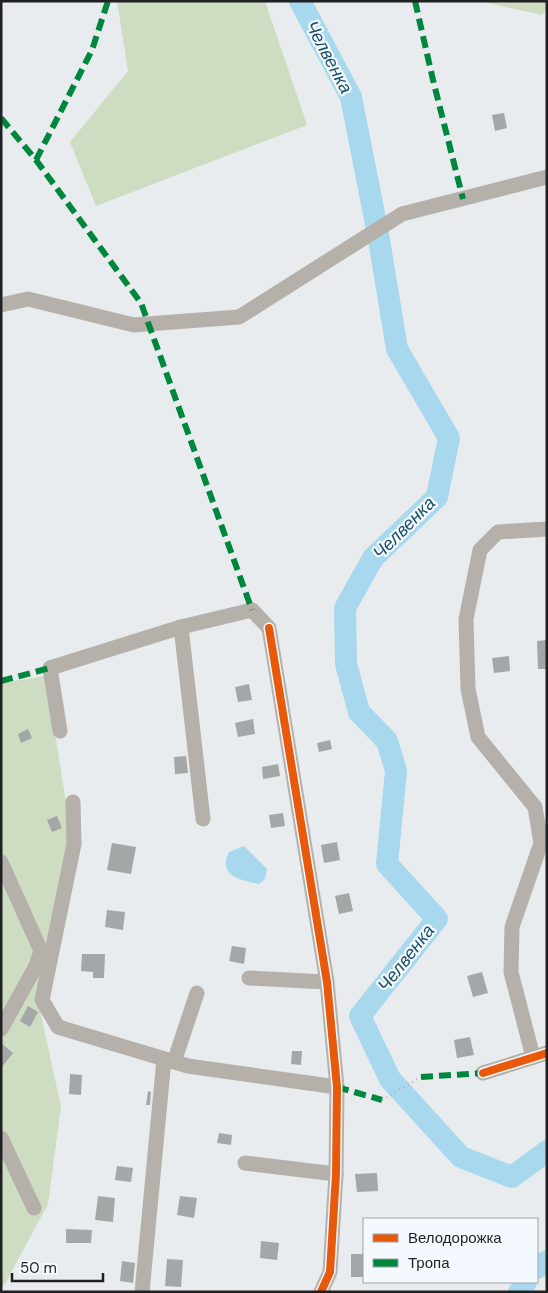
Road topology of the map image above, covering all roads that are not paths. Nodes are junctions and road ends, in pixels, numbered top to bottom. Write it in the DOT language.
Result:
graph roads {
  1 [pos="547,177"];
  2 [pos="1,305"];
  3 [pos="547,529"];
  4 [pos="181,627"];
  5 [pos="60,731"];
  6 [pos="73,802"];
  7 [pos="204,819"];
  8 [pos="1,862"];
  9 [pos="249,978"];
  10 [pos="327,982"];
  11 [pos="197,993"];
  12 [pos="1,1029"];
  13 [pos="540,1055"];
  14 [pos="169,1061"];
  15 [pos="483,1073"];
  16 [pos="337,1087"];
  17 [pos="1,1138"];
  18 [pos="244,1163"];
  19 [pos="336,1174"];
  20 [pos="34,1208"];
  21 [pos="142,1292"];
  22 [pos="321,1292"];
  1 -- 2 [label="street"];
  3 -- 13 [label="street"];
  4 -- 5 [label="street"];
  4 -- 7 [label="street"];
  4 -- 10 [label="street"];
  6 -- 14 [label="street"];
  8 -- 12 [label="street"];
  9 -- 10 [label="street"];
  10 -- 16 [label="street"];
  11 -- 14 [label="street"];
  13 -- 15 [label="street"];
  14 -- 16 [label="street"];
  14 -- 21 [label="street"];
  16 -- 19 [label="street"];
  17 -- 20 [label="street"];
  18 -- 19 [label="street"];
  19 -- 22 [label="street"];
}
